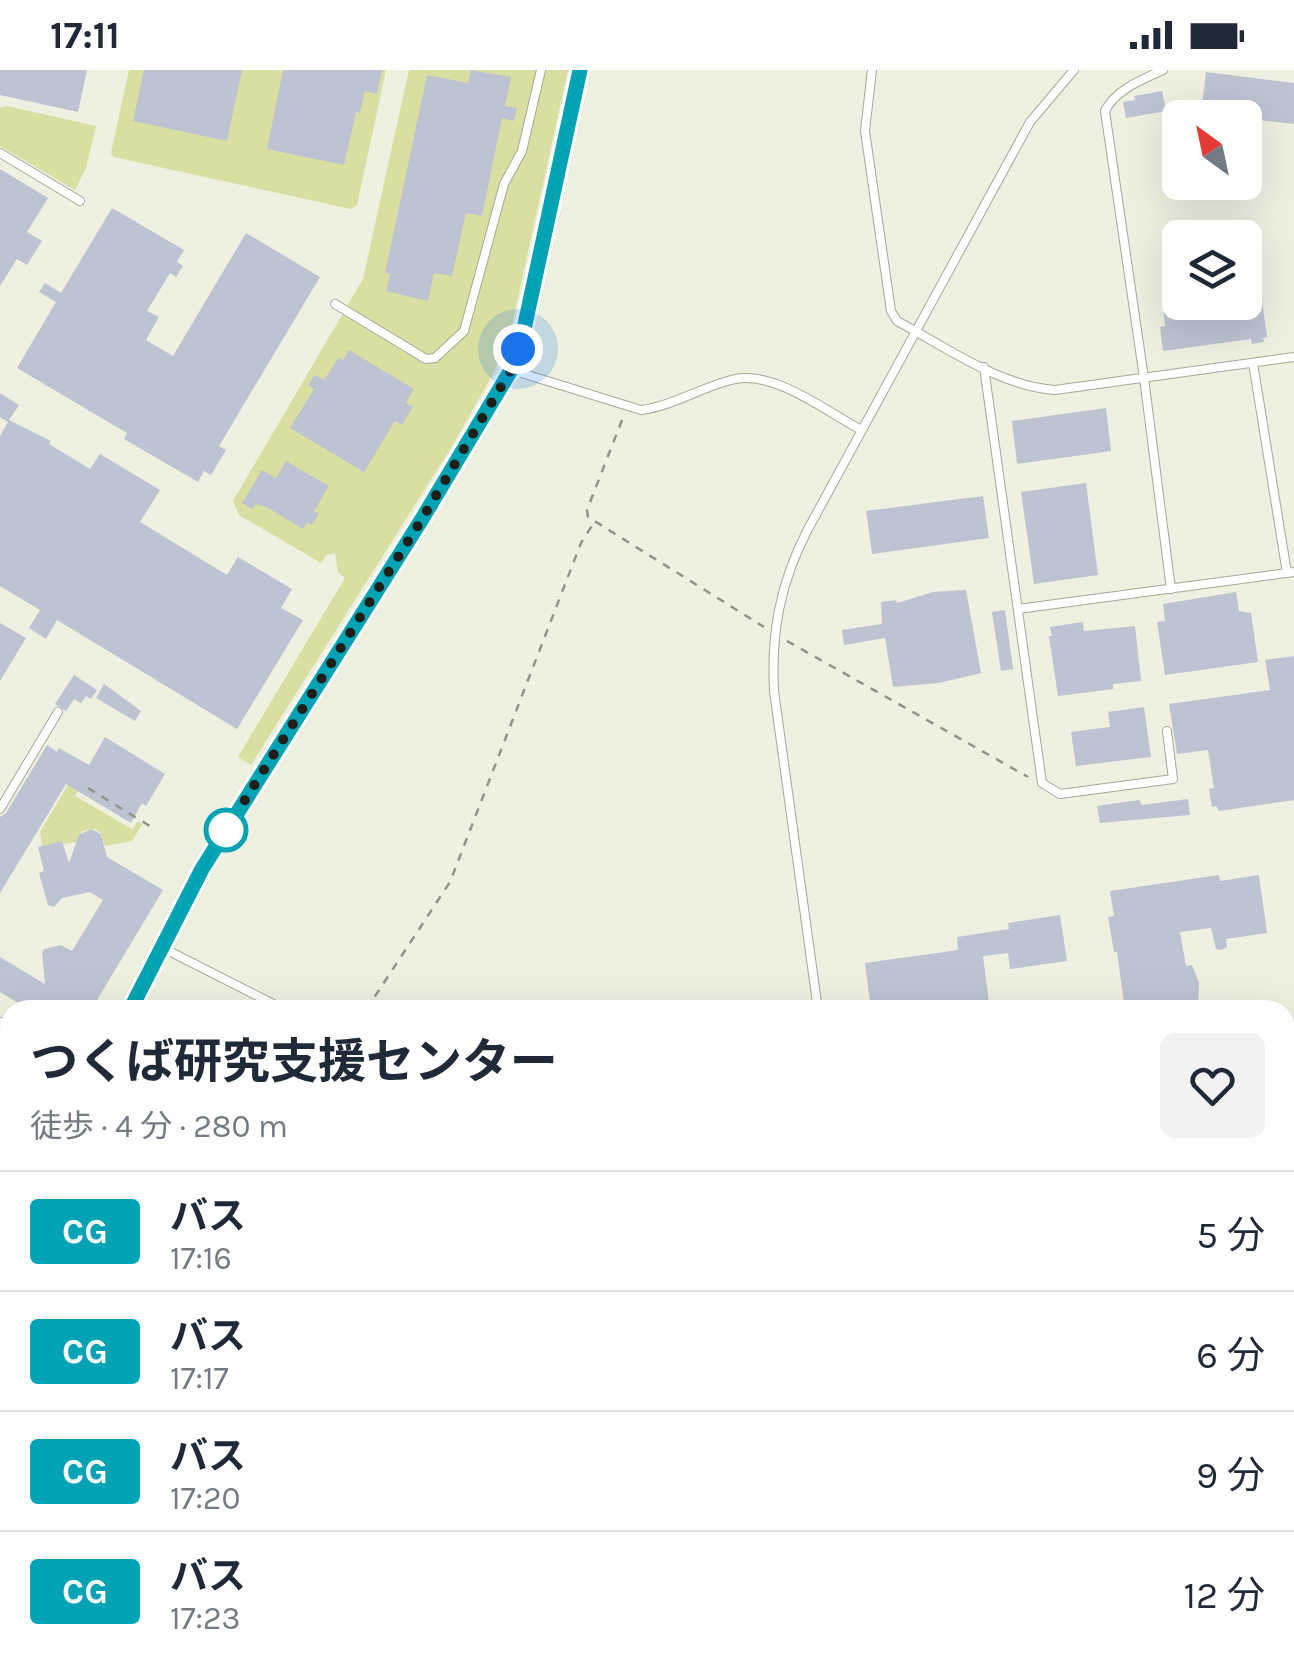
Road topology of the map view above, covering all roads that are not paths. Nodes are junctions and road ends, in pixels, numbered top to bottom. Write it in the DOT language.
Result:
graph roads {
  1 [pos="541,70"];
  2 [pos="580,70"];
  3 [pos="872,70"];
  4 [pos="1074,70"];
  5 [pos="1163,70"];
  6 [pos="0,153"];
  7 [pos="80,201"];
  8 [pos="336,304"];
  9 [pos="916,331"];
  10 [pos="1294,357"];
  11 [pos="1253,363"];
  12 [pos="984,367"];
  13 [pos="511,370"];
  14 [pos="1144,378"];
  15 [pos="861,430"];
  16 [pos="1290,573"];
  17 [pos="1170,589"];
  18 [pos="1018,609"];
  19 [pos="58,712"];
  20 [pos="1167,731"];
  21 [pos="0,809"];
  22 [pos="161,947"];
  23 [pos="135,1000"];
  24 [pos="266,1000"];
  25 [pos="817,1000"];
  1 -- 8 [label="lane"];
  2 -- 13 [label="street"];
  3 -- 9 [label="lane"];
  4 -- 9 [label="lane"];
  5 -- 14 [label="lane"];
  6 -- 7 [label="lane"];
  9 -- 12 [label="lane"];
  9 -- 15 [label="lane"];
  10 -- 11 [label="lane"];
  11 -- 14 [label="lane"];
  11 -- 16 [label="lane"];
  12 -- 14 [label="lane"];
  12 -- 18 [label="lane"];
  13 -- 15 [label="lane"];
  13 -- 22 [label="street"];
  14 -- 17 [label="lane"];
  15 -- 25 [label="lane"];
  16 -- 17 [label="lane"];
  17 -- 18 [label="lane"];
  18 -- 20 [label="lane"];
  19 -- 21 [label="lane"];
  22 -- 23 [label="street"];
  22 -- 24 [label="lane"];
}
